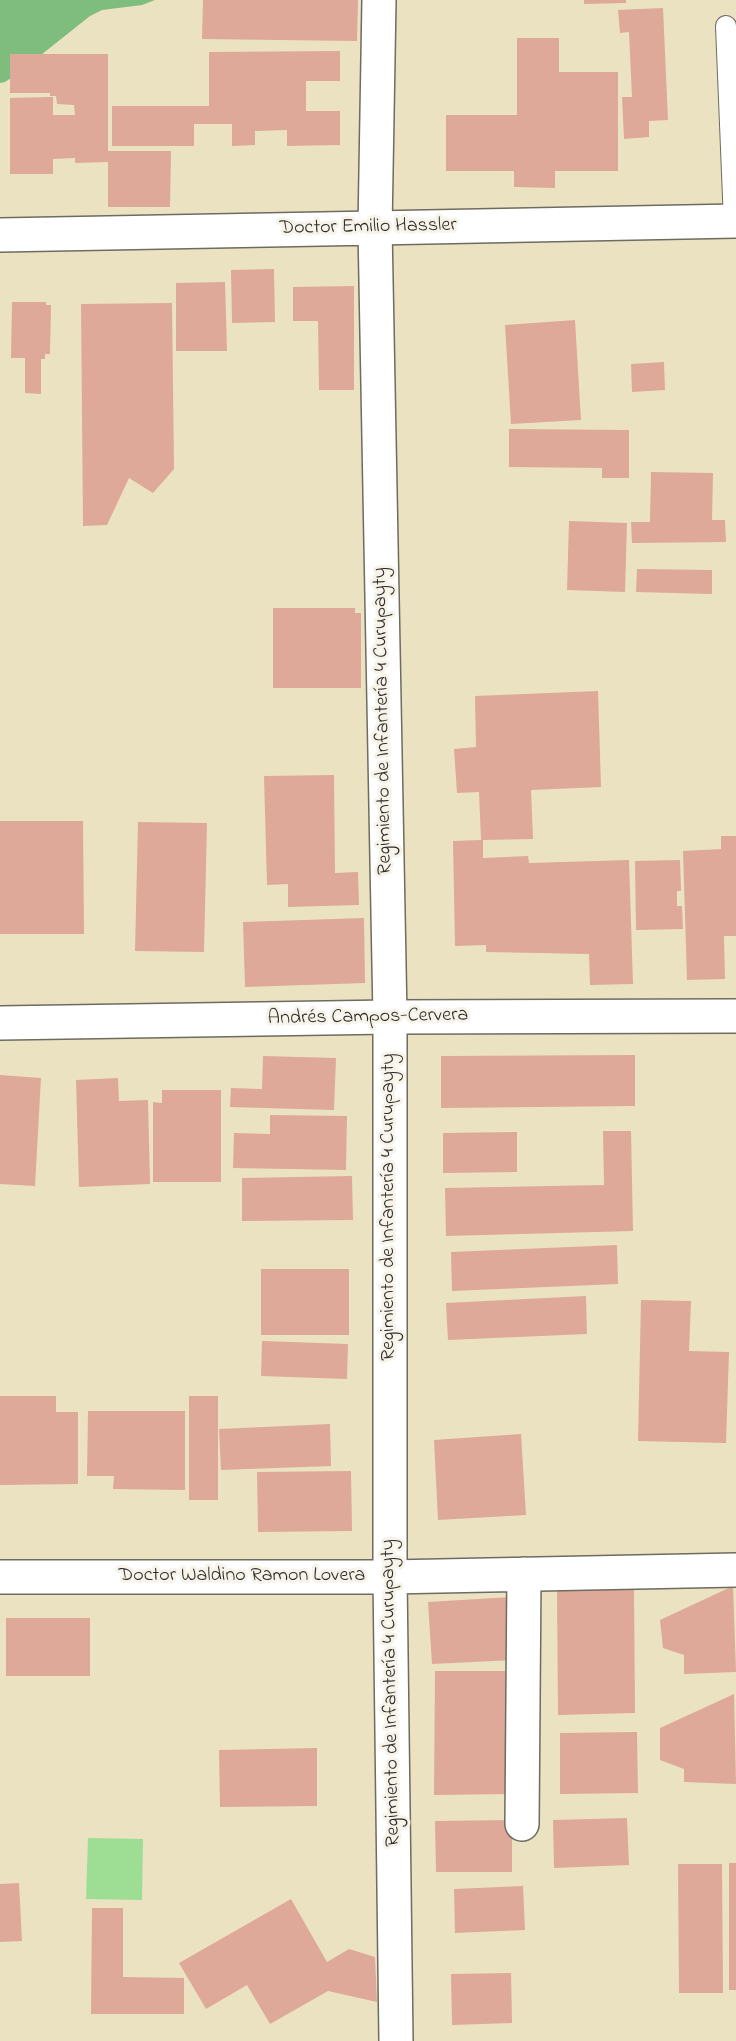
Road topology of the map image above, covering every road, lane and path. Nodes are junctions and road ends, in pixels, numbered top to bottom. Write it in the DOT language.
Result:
graph roads {
  1 [pos="379,0"];
  2 [pos="726,26"];
  3 [pos="735,221"];
  4 [pos="375,228"];
  5 [pos="0,235"];
  6 [pos="736,1016"];
  7 [pos="390,1017"];
  8 [pos="0,1023"];
  9 [pos="736,1570"];
  10 [pos="524,1574"];
  11 [pos="390,1577"];
  12 [pos="0,1578"];
  13 [pos="522,1824"];
  14 [pos="396,2041"];
  1 -- 4 [label="street, Regimiento de Infantería 4 Curupayty"];
  2 -- 3 [label="lane"];
  3 -- 4 [label="street, Doctor Emilio Hassler"];
  4 -- 5 [label="street, Doctor Emilio Hassler"];
  4 -- 7 [label="street, Regimiento de Infantería 4 Curupayty"];
  6 -- 7 [label="street, Andrés Campos-Cervera"];
  7 -- 8 [label="street, Andrés Campos-Cervera"];
  7 -- 11 [label="street, Regimiento de Infantería 4 Curupayty"];
  9 -- 10 [label="street, Doctor Waldino Ramon Lovera"];
  10 -- 11 [label="street, Doctor Waldino Ramon Lovera"];
  10 -- 13 [label="street"];
  11 -- 12 [label="street, Doctor Waldino Ramon Lovera"];
  11 -- 14 [label="street, Regimiento de Infantería 4 Curupayty"];
}
